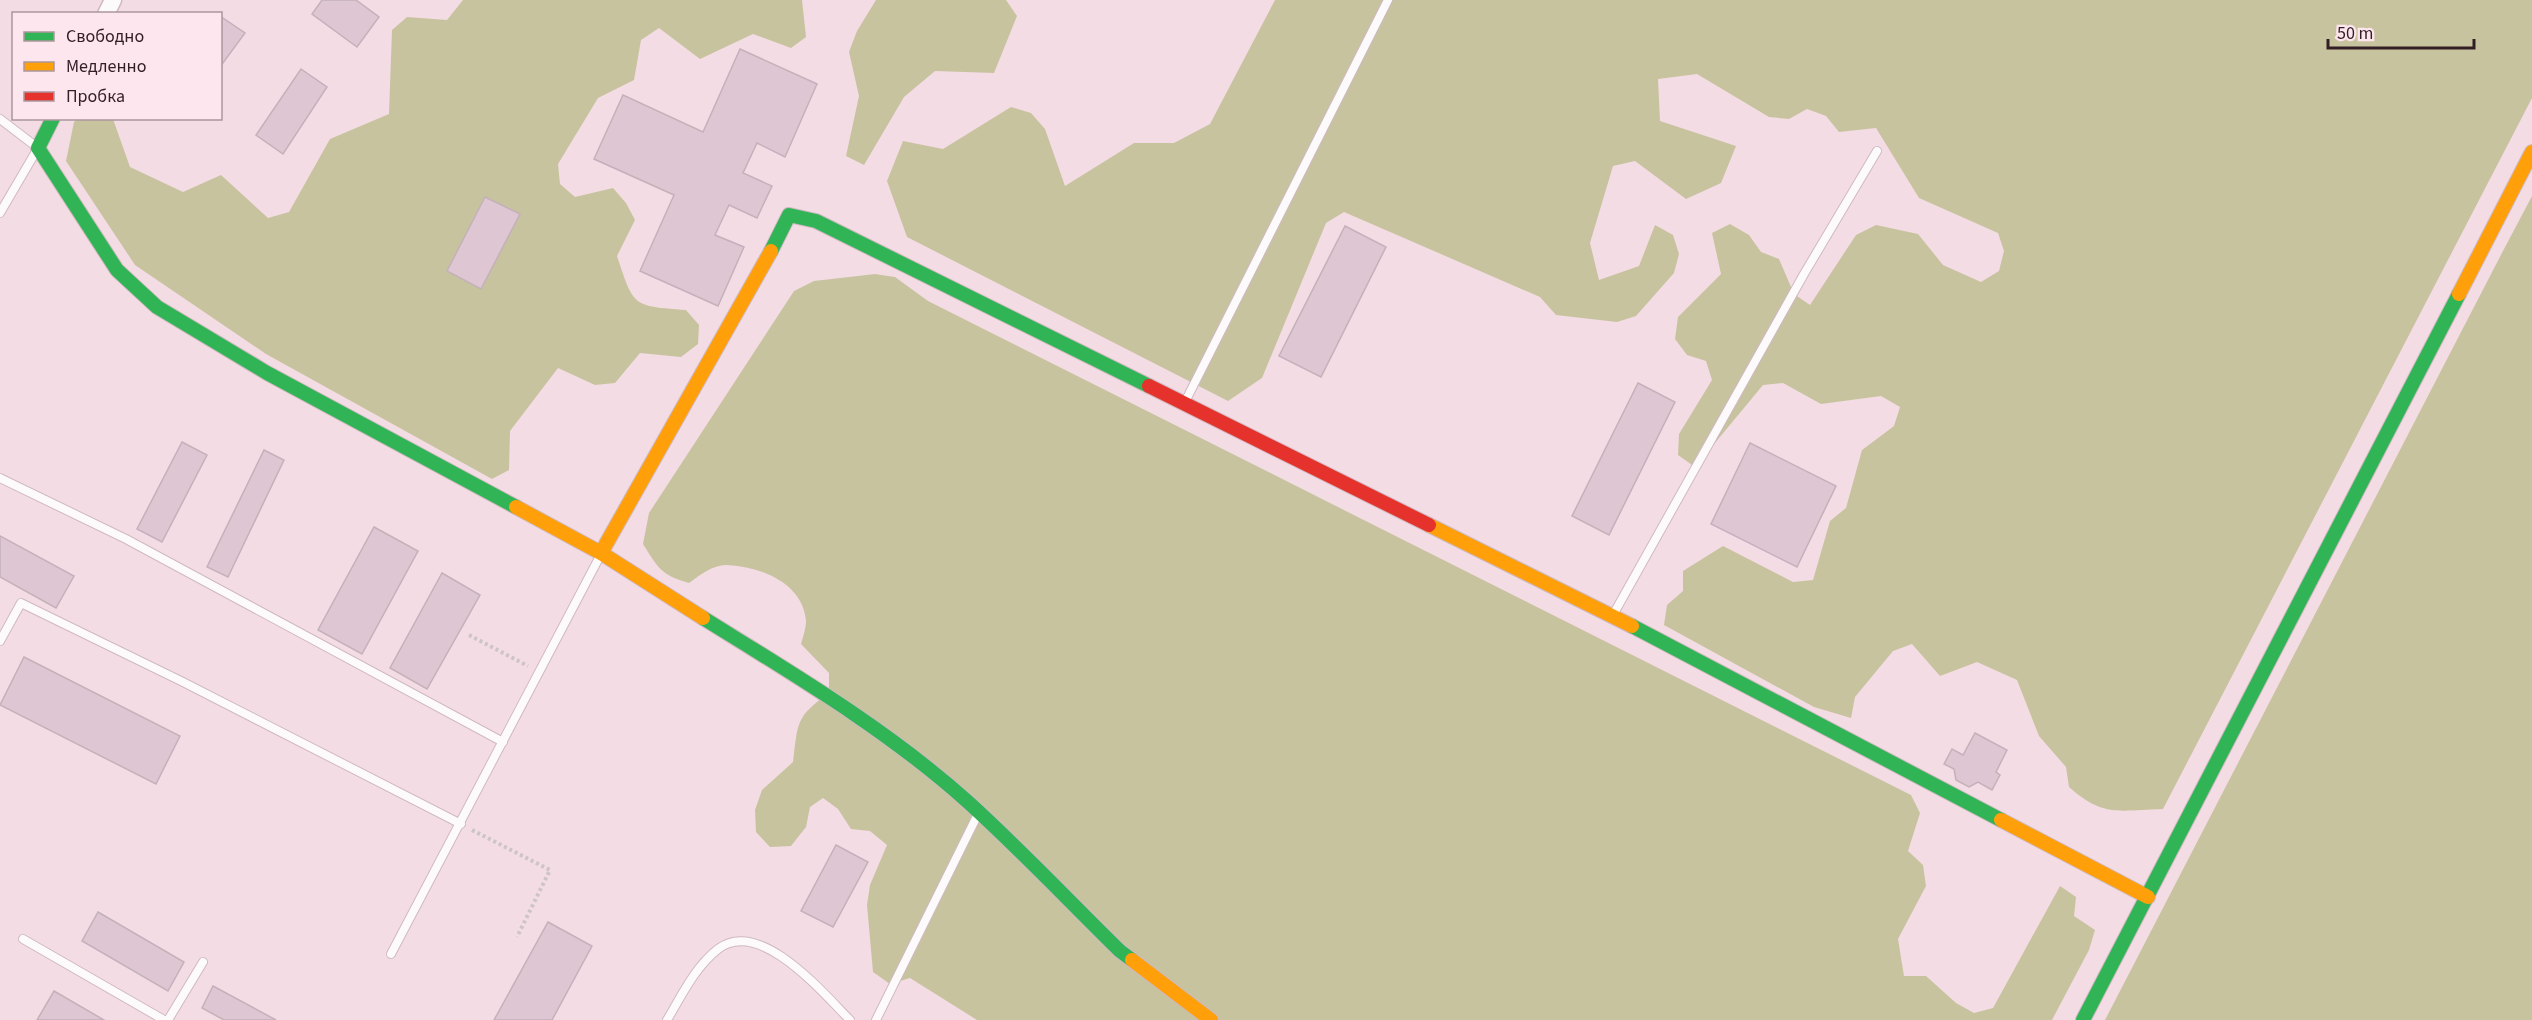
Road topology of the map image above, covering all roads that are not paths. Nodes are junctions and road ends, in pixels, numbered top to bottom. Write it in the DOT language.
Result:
graph roads {
  1 [pos="1388,0"];
  2 [pos="0,119"];
  3 [pos="52,120"];
  4 [pos="38,148"];
  5 [pos="1876,151"];
  6 [pos="2532,152"];
  7 [pos="0,213"];
  8 [pos="1184,405"];
  9 [pos="0,478"];
  10 [pos="601,553"];
  11 [pos="1612,616"];
  12 [pos="0,640"];
  13 [pos="503,742"];
  14 [pos="979,813"];
  15 [pos="460,824"];
  16 [pos="2148,897"];
  17 [pos="23,939"];
  18 [pos="391,954"];
  19 [pos="203,962"];
  20 [pos="166,1020"];
  21 [pos="667,1020"];
  22 [pos="850,1020"];
  23 [pos="876,1020"];
  24 [pos="1211,1020"];
  25 [pos="2083,1020"];
  1 -- 8 [label="lane"];
  2 -- 4 [label="lane"];
  3 -- 4 [label="street"];
  4 -- 7 [label="lane"];
  4 -- 10 [label="street"];
  5 -- 11 [label="lane"];
  6 -- 16 [label="street"];
  8 -- 10 [label="street"];
  8 -- 11 [label="street"];
  9 -- 13 [label="lane"];
  10 -- 13 [label="lane"];
  10 -- 14 [label="street"];
  11 -- 16 [label="street"];
  12 -- 15 [label="lane"];
  13 -- 15 [label="lane"];
  14 -- 23 [label="lane"];
  14 -- 24 [label="street"];
  15 -- 18 [label="lane"];
  16 -- 25 [label="street"];
  17 -- 20 [label="lane"];
  19 -- 20 [label="lane"];
  21 -- 22 [label="lane"];
}
